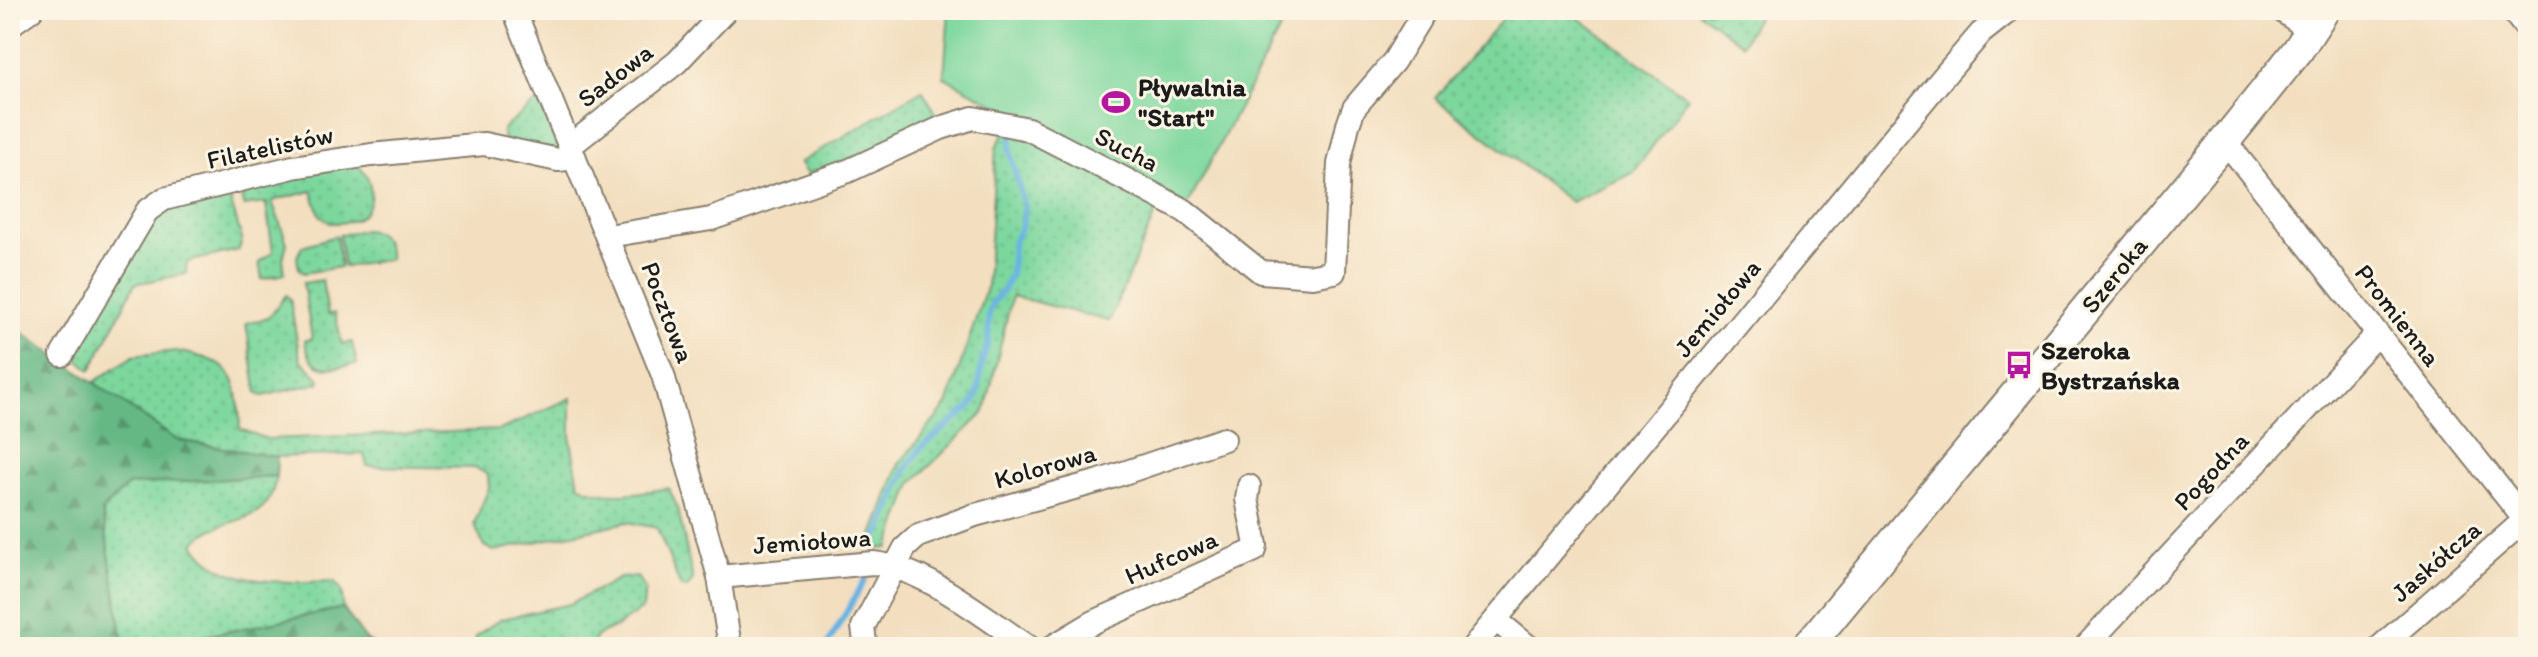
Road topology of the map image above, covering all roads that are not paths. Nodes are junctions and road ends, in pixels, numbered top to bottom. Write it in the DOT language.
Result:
graph roads {
  1 [pos="31,10"];
  2 [pos="514,10"];
  3 [pos="726,10"];
  4 [pos="1425,10"];
  5 [pos="2010,10"];
  6 [pos="2281,10"];
  7 [pos="2517,10"];
  8 [pos="2318,20"];
  9 [pos="2528,24"];
  10 [pos="10,25"];
  11 [pos="2225,141"];
  12 [pos="572,152"];
  13 [pos="608,236"];
  14 [pos="2377,334"];
  15 [pos="62,355"];
  16 [pos="1224,439"];
  17 [pos="1249,486"];
  18 [pos="2527,520"];
  19 [pos="897,566"];
  20 [pos="719,577"];
  21 [pos="1496,620"];
  22 [pos="730,647"];
  23 [pos="868,647"];
  24 [pos="1029,647"];
  25 [pos="1052,647"];
  26 [pos="1473,647"];
  27 [pos="1529,647"];
  28 [pos="1807,647"];
  29 [pos="2085,647"];
  30 [pos="2380,647"];
  1 -- 10 [label="street"];
  2 -- 12 [label="street, Pocztowa"];
  3 -- 12 [label="street, Sadowa"];
  4 -- 13 [label="street, Sucha"];
  5 -- 21 [label="street, Jemiołowa"];
  6 -- 8 [label="street"];
  7 -- 9 [label="street"];
  8 -- 11 [label="street, Szeroka"];
  11 -- 14 [label="street, Promienna"];
  11 -- 28 [label="street, Szeroka"];
  12 -- 13 [label="street, Pocztowa"];
  12 -- 15 [label="street, Filatelistów"];
  13 -- 20 [label="street, Pocztowa"];
  14 -- 18 [label="street, Promienna"];
  14 -- 29 [label="street, Pogodna"];
  16 -- 19 [label="street, Kolorowa"];
  17 -- 25 [label="street, Hufcowa"];
  18 -- 30 [label="street, Jaskółcza"];
  19 -- 20 [label="street, Jemiołowa"];
  19 -- 23 [label="street, Kolorowa"];
  19 -- 24 [label="street, Jemiołowa"];
  20 -- 22 [label="street, Pocztowa"];
  21 -- 26 [label="street, Jemiołowa"];
  21 -- 27 [label="street"];
}
